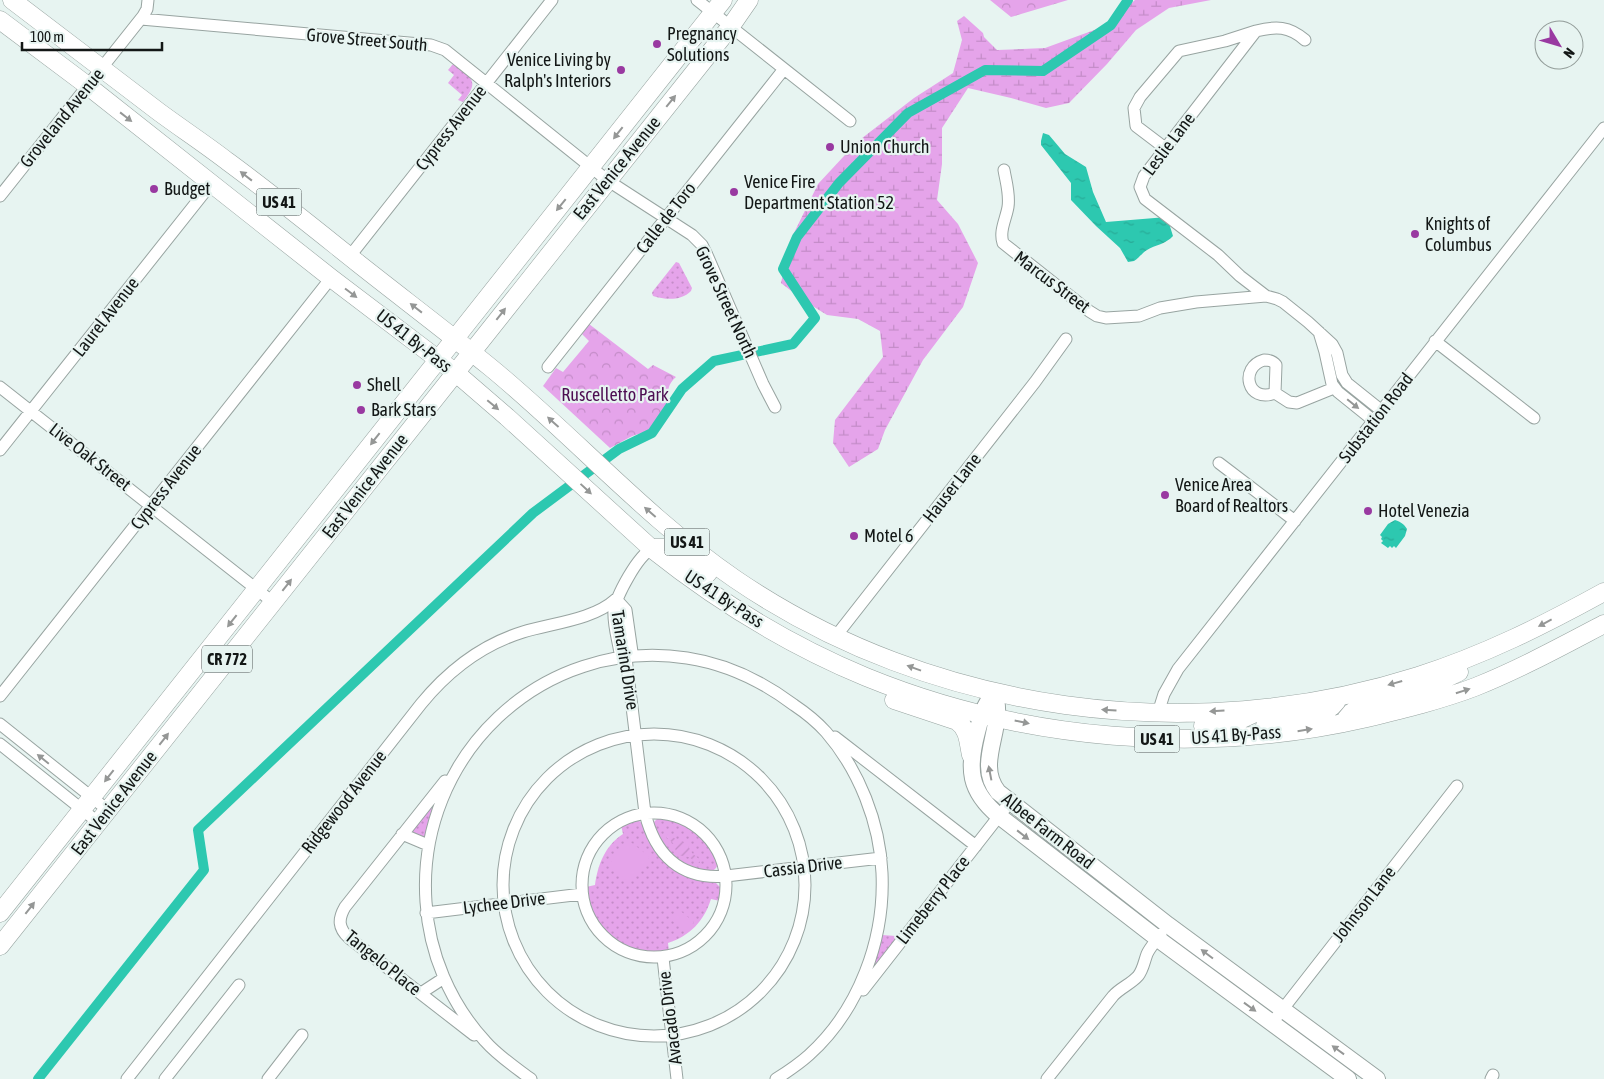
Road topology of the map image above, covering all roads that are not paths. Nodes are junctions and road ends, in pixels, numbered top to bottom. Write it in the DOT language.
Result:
graph roads {
  1 [pos="12,0"];
  2 [pos="148,0"];
  3 [pos="552,0"];
  4 [pos="698,0"];
  5 [pos="750,0"];
  6 [pos="719,4"];
  7 [pos="0,5"];
  8 [pos="142,18"];
  9 [pos="0,20"];
  10 [pos="730,26"];
  11 [pos="1256,32"];
  12 [pos="1305,40"];
  13 [pos="102,68"];
  14 [pos="784,69"];
  15 [pos="486,83"];
  16 [pos="88,86"];
  17 [pos="850,121"];
  18 [pos="1604,128"];
  19 [pos="1166,148"];
  20 [pos="591,167"];
  21 [pos="1004,170"];
  22 [pos="607,180"];
  23 [pos="211,184"];
  24 [pos="0,196"];
  25 [pos="666,219"];
  26 [pos="350,256"];
  27 [pos="331,278"];
  28 [pos="1266,296"];
  29 [pos="1319,331"];
  30 [pos="454,338"];
  31 [pos="1066,339"];
  32 [pos="1435,341"];
  33 [pos="471,352"];
  34 [pos="438,359"];
  35 [pos="548,367"];
  36 [pos="456,373"];
  37 [pos="0,387"];
  38 [pos="1334,388"];
  39 [pos="1275,393"];
  40 [pos="775,407"];
  41 [pos="31,411"];
  42 [pos="1382,411"];
  43 [pos="1534,418"];
  44 [pos="1374,421"];
  45 [pos="0,450"];
  46 [pos="1219,463"];
  47 [pos="151,506"];
  48 [pos="1295,521"];
  49 [pos="652,549"];
  50 [pos="257,589"];
  51 [pos="1604,592"];
  52 [pos="758,594"];
  53 [pos="616,599"];
  54 [pos="274,603"];
  55 [pos="734,607"];
  56 [pos="1575,608"];
  57 [pos="1604,624"];
  58 [pos="1587,633"];
  59 [pos="836,636"];
  60 [pos="1492,649"];
  61 [pos="814,652"];
  62 [pos="626,658"];
  63 [pos="994,693"];
  64 [pos="0,696"];
  65 [pos="1339,698"];
  66 [pos="1264,708"];
  67 [pos="1158,713"];
  68 [pos="990,715"];
  69 [pos="816,722"];
  70 [pos="1344,723"];
  71 [pos="0,724"];
  72 [pos="636,736"];
  73 [pos="1234,737"];
  74 [pos="1181,739"];
  75 [pos="0,744"];
  76 [pos="971,755"];
  77 [pos="461,760"];
  78 [pos="1457,786"];
  79 [pos="1010,802"];
  80 [pos="87,804"];
  81 [pos="645,813"];
  82 [pos="999,816"];
  83 [pos="104,817"];
  84 [pos="402,834"];
  85 [pos="428,845"];
  86 [pos="976,846"];
  87 [pos="881,858"];
  88 [pos="803,867"];
  89 [pos="1094,868"];
  90 [pos="726,876"];
  91 [pos="1083,882"];
  92 [pos="582,894"];
  93 [pos="504,903"];
  94 [pos="426,913"];
  95 [pos="0,914"];
  96 [pos="1168,925"];
  97 [pos="1158,939"];
  98 [pos="0,946"];
  99 [pos="663,958"];
  100 [pos="444,978"];
  101 [pos="238,985"];
  102 [pos="421,993"];
  103 [pos="1282,1009"];
  104 [pos="840,1019"];
  105 [pos="1272,1023"];
  106 [pos="302,1035"];
  107 [pos="672,1035"];
  108 [pos="818,1046"];
  109 [pos="496,1052"];
  110 [pos="127,1079"];
  111 [pos="165,1079"];
  112 [pos="268,1079"];
  113 [pos="531,1079"];
  114 [pos="677,1079"];
  115 [pos="776,1079"];
  116 [pos="792,1079"];
  117 [pos="1047,1079"];
  118 [pos="1348,1079"];
  119 [pos="1377,1079"];
  1 -- 13 [label="main road, US 41 By-Pass / US 41"];
  2 -- 8 [label="street"];
  3 -- 15 [label="street, Cypress Avenue"];
  4 -- 6 [label="street"];
  5 -- 10 [label="main road, East Venice Avenue"];
  6 -- 10 [label="street"];
  6 -- 20 [label="main road, East Venice Avenue, one-way"];
  7 -- 13 [label="main road"];
  8 -- 13 [label="street, Groveland Avenue"];
  8 -- 15 [label="street, Grove Street South"];
  9 -- 16 [label="main road, US 41 By-Pass / US 41"];
  10 -- 14 [label="street"];
  22 -- 10 [label="main road, East Venice Avenue, one-way"];
  11 -- 12 [label="street"];
  11 -- 19 [label="street, Leslie Lane"];
  11 -- 19 [label="street"];
  13 -- 16 [label="street, Groveland Avenue"];
  26 -- 13 [label="main road, US 41 By-Pass / US 41, one-way"];
  14 -- 17 [label="street"];
  14 -- 25 [label="street, Calle de Toro"];
  15 -- 20 [label="street, Grove Street South"];
  15 -- 26 [label="street, Cypress Avenue"];
  16 -- 23 [label="main road, US 41 By-Pass / US 41, one-way"];
  16 -- 24 [label="street, Groveland Avenue"];
  18 -- 32 [label="street, Substation Road"];
  19 -- 28 [label="street, Leslie Lane"];
  20 -- 22 [label="street, Grove Street South"];
  20 -- 30 [label="main road, East Venice Avenue, one-way"];
  21 -- 28 [label="street, Marcus Street"];
  22 -- 25 [label="street, Grove Street North"];
  33 -- 22 [label="main road, East Venice Avenue, one-way"];
  23 -- 27 [label="main road, US 41 By-Pass / US 41"];
  23 -- 41 [label="street, Laurel Avenue"];
  25 -- 35 [label="street, Calle de Toro"];
  25 -- 40 [label="street, Grove Street North"];
  30 -- 26 [label="main road, US 41 By-Pass / US 41, one-way"];
  27 -- 34 [label="main road, US 41 By-Pass / US 41, one-way"];
  27 -- 47 [label="street, Cypress Avenue"];
  28 -- 29 [label="street, Leslie Lane"];
  29 -- 38 [label="street"];
  29 -- 42 [label="street, Leslie Lane"];
  30 -- 33 [label="main road, US 41 By-Pass / US 41"];
  30 -- 34 [label="main road, East Venice Avenue / CR 772"];
  31 -- 59 [label="street, Hauser Lane"];
  32 -- 42 [label="street, Substation Road"];
  32 -- 43 [label="street"];
  33 -- 36 [label="main road, East Venice Avenue / CR 772"];
  52 -- 33 [label="main road, US 41 By-Pass / US 41, one-way"];
  34 -- 36 [label="main road, US 41 By-Pass / US 41"];
  34 -- 50 [label="main road, East Venice Avenue / CR 772, one-way"];
  36 -- 49 [label="main road, US 41 By-Pass / US 41, one-way"];
  54 -- 36 [label="main road, East Venice Avenue / CR 772, one-way"];
  37 -- 41 [label="street, Live Oak Street"];
  38 -- 39 [label="street"];
  38 -- 44 [label="street, one-way"];
  41 -- 45 [label="street, Laurel Avenue"];
  41 -- 47 [label="street, Live Oak Street"];
  42 -- 44 [label="street, Substation Road"];
  44 -- 48 [label="street, Substation Road"];
  46 -- 48 [label="street"];
  47 -- 50 [label="street, Live Oak Street"];
  47 -- 64 [label="street, Cypress Avenue"];
  48 -- 67 [label="street, Substation Road"];
  49 -- 52 [label="main road"];
  49 -- 53 [label="street, Tamarind Drive"];
  49 -- 55 [label="main road, US 41 By-Pass / US 41"];
  50 -- 54 [label="street, Live Oak Street"];
  50 -- 80 [label="main road, East Venice Avenue / CR 772, one-way"];
  51 -- 56 [label="main road, US 41 By-Pass / US 41"];
  52 -- 59 [label="main road, US 41 By-Pass / US 41"];
  53 -- 62 [label="street, Tamarind Drive"];
  53 -- 110 [label="street, Ridgewood Avenue"];
  83 -- 54 [label="main road, East Venice Avenue / CR 772, one-way"];
  55 -- 59 [label="main road"];
  55 -- 61 [label="main road, US 41 By-Pass / US 41"];
  56 -- 58 [label="main road"];
  56 -- 60 [label="main road, US 41 By-Pass / US 41, one-way"];
  57 -- 58 [label="main road, US 41 By-Pass / US 41"];
  70 -- 58 [label="main road, US 41 By-Pass / US 41, one-way"];
  63 -- 59 [label="main road, US 41 By-Pass / US 41, one-way"];
  60 -- 65 [label="main road, US 41 By-Pass / US 41, one-way"];
  60 -- 70 [label="main road"];
  61 -- 68 [label="main road, US 41 By-Pass / US 41"];
  61 -- 76 [label="main road"];
  62 -- 69 [label="street"];
  62 -- 72 [label="street, Tamarind Drive"];
  62 -- 77 [label="street"];
  67 -- 63 [label="main road, US 41 By-Pass / US 41, one-way"];
  63 -- 68 [label="main road, Albee Farm Road"];
  65 -- 66 [label="main road, US 41 By-Pass / US 41"];
  65 -- 73 [label="main road"];
  66 -- 67 [label="main road, US 41 By-Pass / US 41, one-way"];
  66 -- 74 [label="main road"];
  68 -- 74 [label="main road, US 41 By-Pass / US 41, one-way"];
  68 -- 76 [label="main road, Albee Farm Road"];
  79 -- 68 [label="main road, Albee Farm Road, one-way"];
  69 -- 86 [label="street, Limeberry Place"];
  69 -- 87 [label="street"];
  73 -- 70 [label="main road, US 41 By-Pass / US 41, one-way"];
  80 -- 71 [label="street, one-way"];
  72 -- 81 [label="street, Tamarind Drive"];
  72 -- 88 [label="street"];
  72 -- 93 [label="street"];
  73 -- 74 [label="main road, US 41 By-Pass / US 41"];
  75 -- 80 [label="street"];
  76 -- 82 [label="main road, Albee Farm Road"];
  77 -- 84 [label="street, Tangelo Place"];
  77 -- 85 [label="street"];
  78 -- 103 [label="street, Johnson Lane"];
  79 -- 82 [label="street"];
  79 -- 89 [label="main road, Albee Farm Road"];
  80 -- 83 [label="street"];
  80 -- 95 [label="main road, East Venice Avenue / CR 772"];
  81 -- 90 [label="street"];
  81 -- 90 [label="street, Tamarind Drive"];
  81 -- 92 [label="street"];
  82 -- 86 [label="street"];
  82 -- 91 [label="main road, Albee Farm Road, one-way"];
  98 -- 83 [label="main road, East Venice Avenue / CR 772, one-way"];
  84 -- 85 [label="street"];
  84 -- 102 [label="street, Tangelo Place"];
  85 -- 94 [label="street"];
  86 -- 104 [label="street, Limeberry Place"];
  87 -- 88 [label="street, Cassia Drive"];
  87 -- 104 [label="street"];
  88 -- 90 [label="street, Cassia Drive"];
  88 -- 107 [label="street"];
  89 -- 91 [label="main road"];
  89 -- 96 [label="main road, Albee Farm Road"];
  90 -- 99 [label="street"];
  91 -- 97 [label="main road, Albee Farm Road"];
  92 -- 93 [label="street, Lychee Drive"];
  92 -- 99 [label="street"];
  93 -- 94 [label="street, Lychee Drive"];
  93 -- 107 [label="street"];
  94 -- 100 [label="street"];
  96 -- 97 [label="street"];
  103 -- 96 [label="main road, Albee Farm Road, one-way"];
  97 -- 105 [label="main road, Albee Farm Road, one-way"];
  97 -- 117 [label="street"];
  99 -- 107 [label="street, Avacado Drive"];
  100 -- 102 [label="street"];
  100 -- 109 [label="street"];
  101 -- 111 [label="street"];
  102 -- 109 [label="street, Tangelo Place"];
  103 -- 105 [label="street, Johnson Lane"];
  119 -- 103 [label="main road, Albee Farm Road, one-way"];
  104 -- 108 [label="street"];
  105 -- 118 [label="main road, Albee Farm Road"];
  106 -- 112 [label="street"];
  107 -- 114 [label="street, Avacado Drive"];
  108 -- 115 [label="street"];
  108 -- 116 [label="street"];
  109 -- 113 [label="street"];
}
